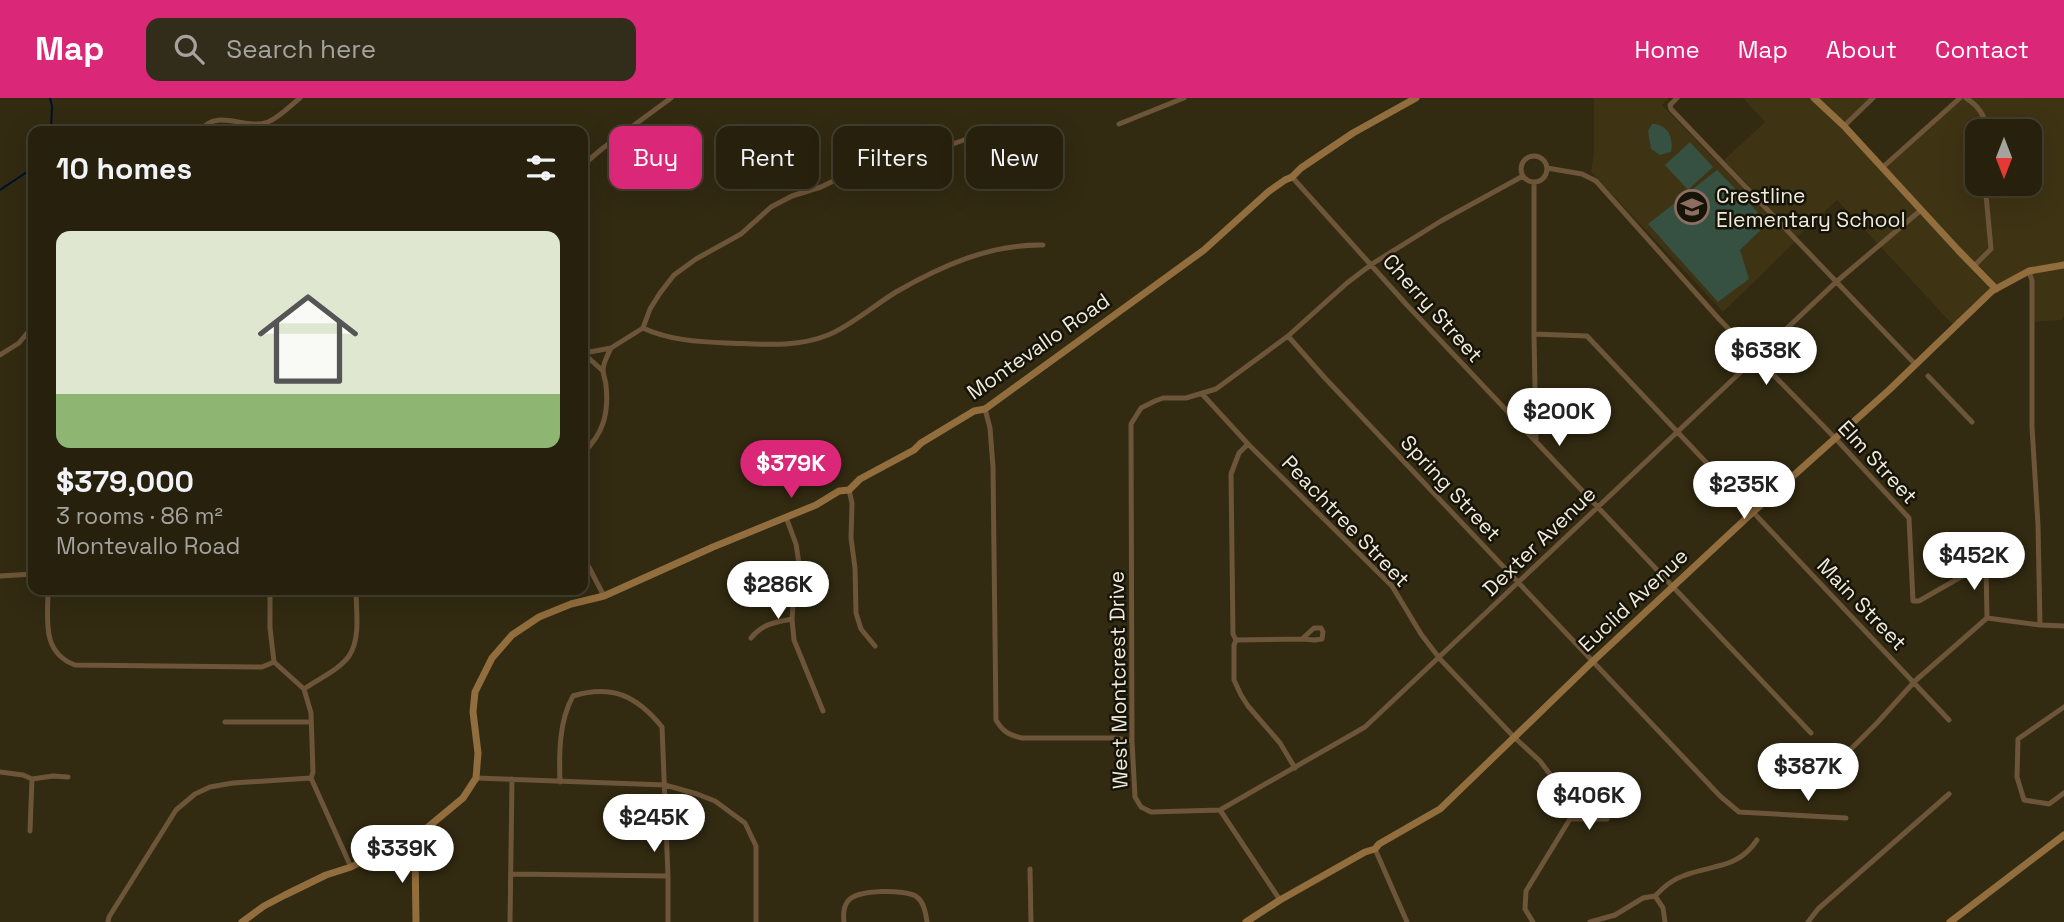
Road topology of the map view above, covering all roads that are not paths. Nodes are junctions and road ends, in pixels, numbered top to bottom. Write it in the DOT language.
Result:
graph roads {
  1 [pos="300,98"];
  2 [pos="671,98"];
  3 [pos="1184,98"];
  4 [pos="1416,98"];
  5 [pos="1677,98"];
  6 [pos="1814,98"];
  7 [pos="1873,98"];
  8 [pos="1960,98"];
  9 [pos="1970,99"];
  10 [pos="1985,119"];
  11 [pos="1119,124"];
  12 [pos="204,126"];
  13 [pos="1844,126"];
  14 [pos="966,139"];
  15 [pos="588,161"];
  16 [pos="1883,167"];
  17 [pos="1547,168"];
  18 [pos="1523,176"];
  19 [pos="1292,177"];
  20 [pos="1534,183"];
  21 [pos="1986,196"];
  22 [pos="1921,210"];
  23 [pos="1043,245"];
  24 [pos="1372,264"];
  25 [pos="2064,265"];
  26 [pos="1974,266"];
  27 [pos="2029,271"];
  28 [pos="1836,282"];
  29 [pos="1996,289"];
  30 [pos="643,328"];
  31 [pos="28,332"];
  32 [pos="1534,334"];
  33 [pos="1288,336"];
  34 [pos="611,348"];
  35 [pos="588,352"];
  36 [pos="0,355"];
  37 [pos="588,357"];
  38 [pos="1756,358"];
  39 [pos="1915,364"];
  40 [pos="603,371"];
  41 [pos="1928,376"];
  42 [pos="1203,394"];
  43 [pos="985,409"];
  44 [pos="1972,422"];
  45 [pos="1677,432"];
  46 [pos="1835,438"];
  47 [pos="1536,442"];
  48 [pos="1248,444"];
  49 [pos="588,448"];
  50 [pos="849,489"];
  51 [pos="1597,507"];
  52 [pos="1753,512"];
  53 [pos="786,517"];
  54 [pos="588,566"];
  55 [pos="28,575"];
  56 [pos="0,576"];
  57 [pos="1519,582"];
  58 [pos="1673,587"];
  59 [pos="48,595"];
  60 [pos="270,595"];
  61 [pos="356,595"];
  62 [pos="604,596"];
  63 [pos="1987,618"];
  64 [pos="792,619"];
  65 [pos="2040,625"];
  66 [pos="2064,626"];
  67 [pos="751,638"];
  68 [pos="1302,639"];
  69 [pos="1236,640"];
  70 [pos="875,646"];
  71 [pos="1440,656"];
  72 [pos="274,663"];
  73 [pos="1592,663"];
  74 [pos="1915,681"];
  75 [pos="304,689"];
  76 [pos="2064,706"];
  77 [pos="823,712"];
  78 [pos="1949,720"];
  79 [pos="225,722"];
  80 [pos="310,722"];
  81 [pos="1811,733"];
  82 [pos="1514,737"];
  83 [pos="1132,741"];
  84 [pos="1837,763"];
  85 [pos="1296,768"];
  86 [pos="0,772"];
  87 [pos="68,777"];
  88 [pos="311,778"];
  89 [pos="476,778"];
  90 [pos="32,779"];
  91 [pos="512,779"];
  92 [pos="560,782"];
  93 [pos="665,785"];
  94 [pos="2064,793"];
  95 [pos="1949,794"];
  96 [pos="1220,810"];
  97 [pos="1570,818"];
  98 [pos="1846,818"];
  99 [pos="1607,819"];
  100 [pos="30,831"];
  101 [pos="2064,835"];
  102 [pos="1756,840"];
  103 [pos="410,842"];
  104 [pos="1375,849"];
  105 [pos="351,867"];
  106 [pos="1030,869"];
  107 [pos="512,874"];
  108 [pos="668,876"];
  109 [pos="1655,895"];
  110 [pos="1280,900"];
  111 [pos="108,922"];
  112 [pos="242,922"];
  113 [pos="416,922"];
  114 [pos="510,922"];
  115 [pos="668,922"];
  116 [pos="756,922"];
  117 [pos="844,922"];
  118 [pos="927,922"];
  119 [pos="1031,922"];
  120 [pos="1247,922"];
  121 [pos="1407,922"];
  122 [pos="1533,922"];
  123 [pos="1590,922"];
  124 [pos="1665,922"];
  125 [pos="1808,922"];
  126 [pos="1950,922"];
  1 -- 12 [label="street"];
  2 -- 15 [label="street"];
  3 -- 11 [label="street"];
  4 -- 19 [label="main road, Montevallo Road"];
  5 -- 28 [label="street"];
  6 -- 13 [label="main road"];
  7 -- 13 [label="street"];
  8 -- 16 [label="street"];
  9 -- 10 [label="street"];
  13 -- 16 [label="main road"];
  14 -- 30 [label="street"];
  16 -- 22 [label="main road"];
  17 -- 18 [label="street"];
  17 -- 20 [label="street"];
  17 -- 38 [label="street, Elm Street"];
  18 -- 20 [label="street"];
  18 -- 24 [label="street"];
  19 -- 24 [label="street, Cherry Street"];
  19 -- 43 [label="main road, Montevallo Road"];
  20 -- 32 [label="street"];
  21 -- 26 [label="street"];
  22 -- 26 [label="main road"];
  22 -- 28 [label="street, Dexter Avenue"];
  23 -- 30 [label="street"];
  24 -- 33 [label="street"];
  24 -- 47 [label="street, Cherry Street"];
  25 -- 27 [label="main road, Euclid Avenue"];
  26 -- 29 [label="main road"];
  27 -- 29 [label="main road, Euclid Avenue"];
  27 -- 65 [label="street"];
  28 -- 38 [label="street, Dexter Avenue"];
  28 -- 39 [label="street"];
  29 -- 39 [label="main road, Euclid Avenue"];
  30 -- 34 [label="street"];
  31 -- 36 [label="street"];
  32 -- 45 [label="street, Main Street"];
  32 -- 47 [label="street"];
  33 -- 42 [label="street"];
  33 -- 57 [label="street, Spring Street"];
  34 -- 35 [label="street"];
  34 -- 40 [label="street"];
  37 -- 40 [label="street"];
  38 -- 45 [label="street, Dexter Avenue"];
  38 -- 46 [label="street, Elm Street"];
  39 -- 46 [label="main road, Euclid Avenue"];
  40 -- 49 [label="street"];
  41 -- 44 [label="street"];
  42 -- 48 [label="street, Peachtree Street"];
  42 -- 83 [label="street, West Montcrest Drive"];
  43 -- 50 [label="main road, Montevallo Road"];
  43 -- 83 [label="street"];
  45 -- 51 [label="street, Dexter Avenue"];
  45 -- 52 [label="street, Main Street"];
  46 -- 52 [label="main road, Euclid Avenue"];
  46 -- 63 [label="street, Elm Street"];
  47 -- 51 [label="street, Cherry Street"];
  48 -- 69 [label="street"];
  48 -- 71 [label="street, Peachtree Street"];
  50 -- 53 [label="main road, Montevallo Road"];
  50 -- 70 [label="street"];
  51 -- 57 [label="street, Dexter Avenue"];
  51 -- 58 [label="street, Cherry Street"];
  52 -- 58 [label="main road, Euclid Avenue"];
  52 -- 74 [label="street, Main Street"];
  53 -- 62 [label="main road, Montevallo Road"];
  53 -- 64 [label="street"];
  54 -- 62 [label="street"];
  55 -- 56 [label="street"];
  57 -- 71 [label="street, Dexter Avenue"];
  57 -- 73 [label="street, Spring Street"];
  58 -- 73 [label="main road, Euclid Avenue"];
  58 -- 81 [label="street, Cherry Street"];
  59 -- 72 [label="street"];
  60 -- 72 [label="street"];
  61 -- 75 [label="street"];
  62 -- 89 [label="main road, Montevallo Road"];
  63 -- 65 [label="street"];
  63 -- 74 [label="street"];
  64 -- 67 [label="street"];
  64 -- 77 [label="street"];
  65 -- 66 [label="street"];
  68 -- 69 [label="street"];
  69 -- 85 [label="street"];
  71 -- 82 [label="street, Peachtree Street"];
  71 -- 85 [label="street, Dexter Avenue"];
  72 -- 75 [label="street"];
  73 -- 82 [label="main road, Euclid Avenue"];
  73 -- 98 [label="street, Spring Street"];
  74 -- 78 [label="street, Main Street"];
  74 -- 84 [label="street"];
  75 -- 80 [label="street"];
  76 -- 94 [label="street"];
  79 -- 80 [label="street"];
  80 -- 88 [label="street"];
  82 -- 97 [label="street, Peachtree Street"];
  82 -- 104 [label="main road, Euclid Avenue"];
  83 -- 96 [label="street, West Montcrest Drive"];
  85 -- 96 [label="street, Dexter Avenue"];
  86 -- 90 [label="street"];
  87 -- 90 [label="street"];
  88 -- 105 [label="street"];
  88 -- 111 [label="street"];
  89 -- 91 [label="street"];
  89 -- 103 [label="main road"];
  90 -- 100 [label="street"];
  91 -- 92 [label="street"];
  91 -- 107 [label="street"];
  92 -- 93 [label="street"];
  92 -- 93 [label="street"];
  93 -- 108 [label="street"];
  93 -- 116 [label="street"];
  95 -- 125 [label="street"];
  96 -- 110 [label="street"];
  97 -- 99 [label="street"];
  97 -- 122 [label="street"];
  101 -- 126 [label="main road"];
  102 -- 109 [label="street"];
  103 -- 105 [label="main road"];
  103 -- 113 [label="main road"];
  104 -- 110 [label="main road, Euclid Avenue"];
  104 -- 121 [label="street"];
  105 -- 112 [label="main road"];
  106 -- 119 [label="street"];
  107 -- 108 [label="street"];
  107 -- 114 [label="street"];
  108 -- 115 [label="street"];
  109 -- 123 [label="street"];
  109 -- 124 [label="street"];
  110 -- 120 [label="main road, Euclid Avenue"];
  117 -- 118 [label="street"];
}
